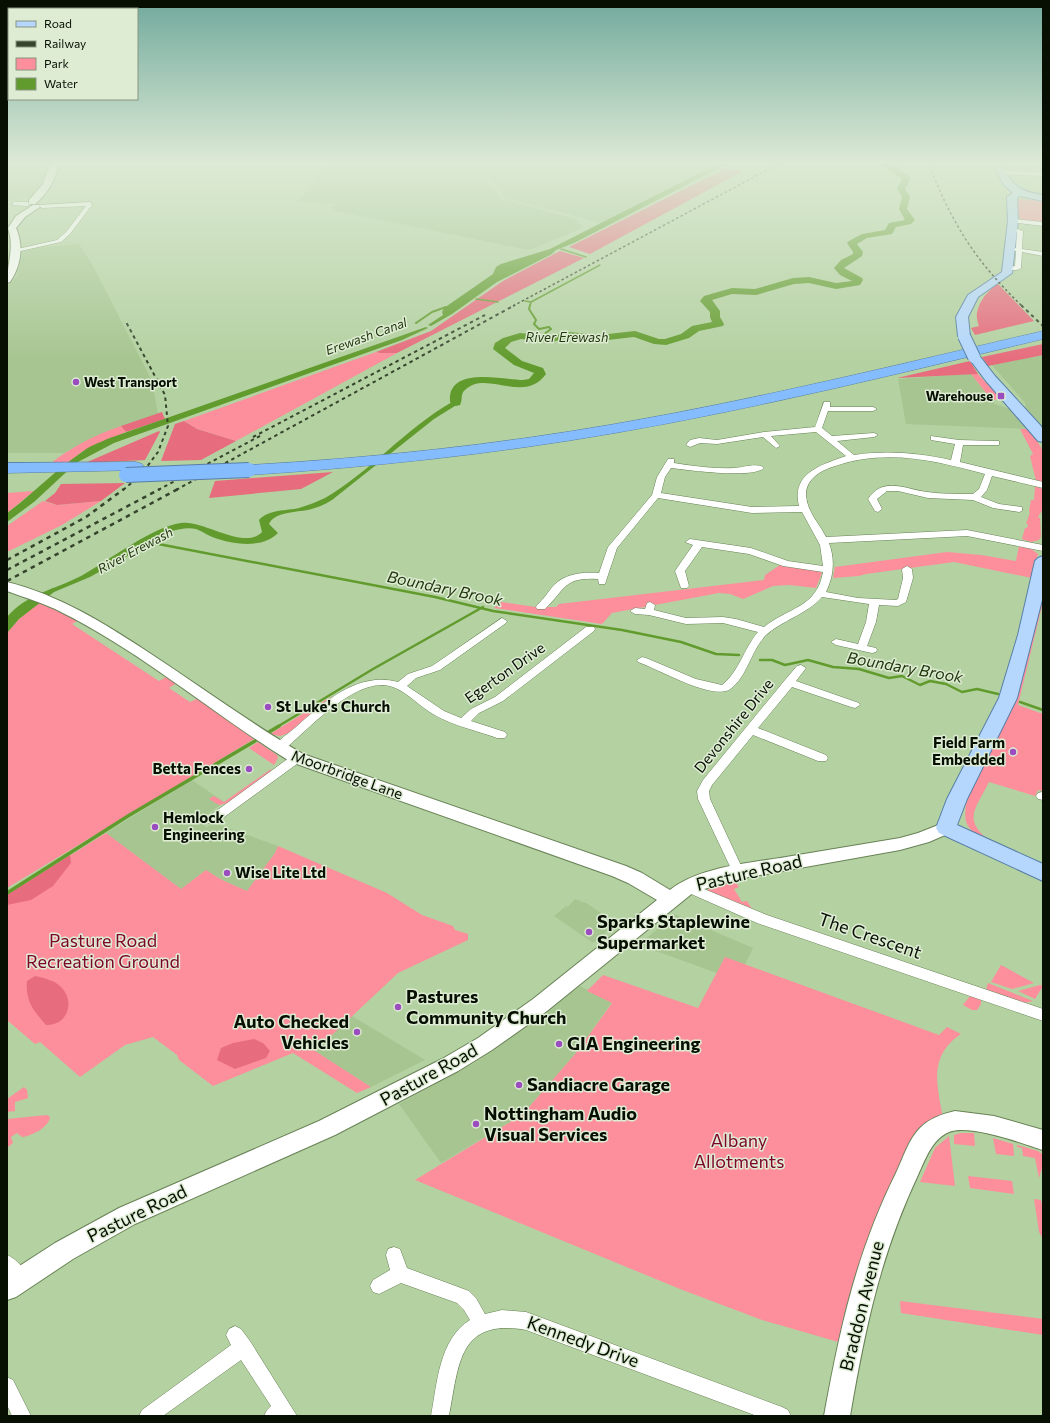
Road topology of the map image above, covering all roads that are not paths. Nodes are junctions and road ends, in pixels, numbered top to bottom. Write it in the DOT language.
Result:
graph roads {
  1 [pos="12,228"];
  2 [pos="70,228"];
  3 [pos="1012,228"];
  4 [pos="16,248"];
  5 [pos="1015,250"];
  6 [pos="1043,254"];
  7 [pos="7,280"];
  8 [pos="1043,327"];
  9 [pos="1043,335"];
  10 [pos="873,409"];
  11 [pos="818,428"];
  12 [pos="764,434"];
  13 [pos="874,435"];
  14 [pos="1042,437"];
  15 [pos="831,438"];
  16 [pos="934,438"];
  17 [pos="960,442"];
  18 [pos="690,446"];
  19 [pos="776,446"];
  20 [pos="1004,448"];
  21 [pos="435,450"];
  22 [pos="852,457"];
  23 [pos="955,464"];
  24 [pos="7,468"];
  25 [pos="760,468"];
  26 [pos="33,473"];
  27 [pos="989,473"];
  28 [pos="7,477"];
  29 [pos="1043,485"];
  30 [pos="656,495"];
  31 [pos="975,497"];
  32 [pos="804,509"];
  33 [pos="878,509"];
  34 [pos="1014,511"];
  35 [pos="890,538"];
  36 [pos="823,540"];
  37 [pos="896,548"];
  38 [pos="1043,548"];
  39 [pos="907,569"];
  40 [pos="828,570"];
  41 [pos="1042,570"];
  42 [pos="686,582"];
  43 [pos="7,586"];
  44 [pos="820,594"];
  45 [pos="874,603"];
  46 [pos="548,604"];
  47 [pos="635,611"];
  48 [pos="494,623"];
  49 [pos="583,631"];
  50 [pos="765,631"];
  51 [pos="836,642"];
  52 [pos="862,646"];
  53 [pos="872,650"];
  54 [pos="642,660"];
  55 [pos="801,668"];
  56 [pos="789,682"];
  57 [pos="400,686"];
  58 [pos="855,705"];
  59 [pos="463,723"];
  60 [pos="751,730"];
  61 [pos="496,731"];
  62 [pos="279,748"];
  63 [pos="297,758"];
  64 [pos="822,758"];
  65 [pos="212,820"];
  66 [pos="946,828"];
  67 [pos="738,872"];
  68 [pos="1043,874"];
  69 [pos="688,887"];
  70 [pos="670,900"];
  71 [pos="1043,1014"];
  72 [pos="1043,1140"];
  73 [pos="394,1255"];
  74 [pos="7,1263"];
  75 [pos="400,1274"];
  76 [pos="14,1283"];
  77 [pos="379,1286"];
  78 [pos="481,1323"];
  79 [pos="7,1386"];
  80 [pos="281,1413"];
  81 [pos="22,1416"];
  82 [pos="148,1416"];
  83 [pos="440,1416"];
  84 [pos="782,1416"];
  85 [pos="837,1416"];
  1 -- 4 [label="street"];
  2 -- 4 [label="street"];
  3 -- 5 [label="main road"];
  4 -- 7 [label="street"];
  5 -- 6 [label="street"];
  5 -- 14 [label="main road, bridge"];
  8 -- 21 [label="highway"];
  9 -- 21 [label="highway"];
  10 -- 11 [label="street"];
  11 -- 12 [label="street"];
  11 -- 15 [label="street"];
  12 -- 18 [label="street"];
  12 -- 19 [label="street"];
  13 -- 15 [label="street"];
  15 -- 22 [label="street"];
  16 -- 17 [label="street"];
  17 -- 20 [label="street"];
  17 -- 23 [label="street"];
  21 -- 26 [label="highway, bridge"];
  22 -- 23 [label="street"];
  22 -- 32 [label="street"];
  23 -- 27 [label="street"];
  24 -- 26 [label="highway"];
  25 -- 30 [label="street"];
  26 -- 28 [label="highway"];
  27 -- 29 [label="street"];
  27 -- 31 [label="street"];
  30 -- 32 [label="street"];
  30 -- 46 [label="street"];
  31 -- 33 [label="street"];
  31 -- 34 [label="street"];
  32 -- 36 [label="street"];
  35 -- 36 [label="street"];
  35 -- 37 [label="street"];
  35 -- 38 [label="street"];
  36 -- 40 [label="street"];
  39 -- 45 [label="street"];
  40 -- 42 [label="street"];
  40 -- 44 [label="street"];
  41 -- 66 [label="main road"];
  43 -- 62 [label="street, Moorbridge Lane"];
  44 -- 45 [label="street"];
  44 -- 50 [label="street"];
  45 -- 52 [label="street"];
  47 -- 50 [label="street"];
  48 -- 57 [label="street"];
  49 -- 59 [label="street, Egerton Drive"];
  50 -- 54 [label="street"];
  51 -- 52 [label="street"];
  52 -- 53 [label="street"];
  55 -- 56 [label="street, Devonshire Drive"];
  56 -- 58 [label="street"];
  56 -- 60 [label="street, Devonshire Drive"];
  57 -- 59 [label="street"];
  57 -- 62 [label="street"];
  59 -- 61 [label="street"];
  60 -- 64 [label="street"];
  60 -- 67 [label="street, Devonshire Drive"];
  62 -- 63 [label="street, Moorbridge Lane"];
  63 -- 65 [label="street"];
  63 -- 70 [label="street, Moorbridge Lane"];
  66 -- 67 [label="street, Pasture Road"];
  66 -- 68 [label="main road"];
  67 -- 69 [label="street, Pasture Road"];
  69 -- 70 [label="street, Pasture Road"];
  69 -- 71 [label="street, The Crescent"];
  70 -- 76 [label="street, Pasture Road"];
  72 -- 85 [label="street, Braddon Avenue"];
  73 -- 75 [label="street"];
  74 -- 76 [label="street"];
  75 -- 77 [label="street"];
  75 -- 78 [label="street"];
  78 -- 83 [label="street, Kennedy Drive"];
  78 -- 84 [label="street, Kennedy Drive"];
  79 -- 81 [label="street"];
  80 -- 82 [label="street"];
}
